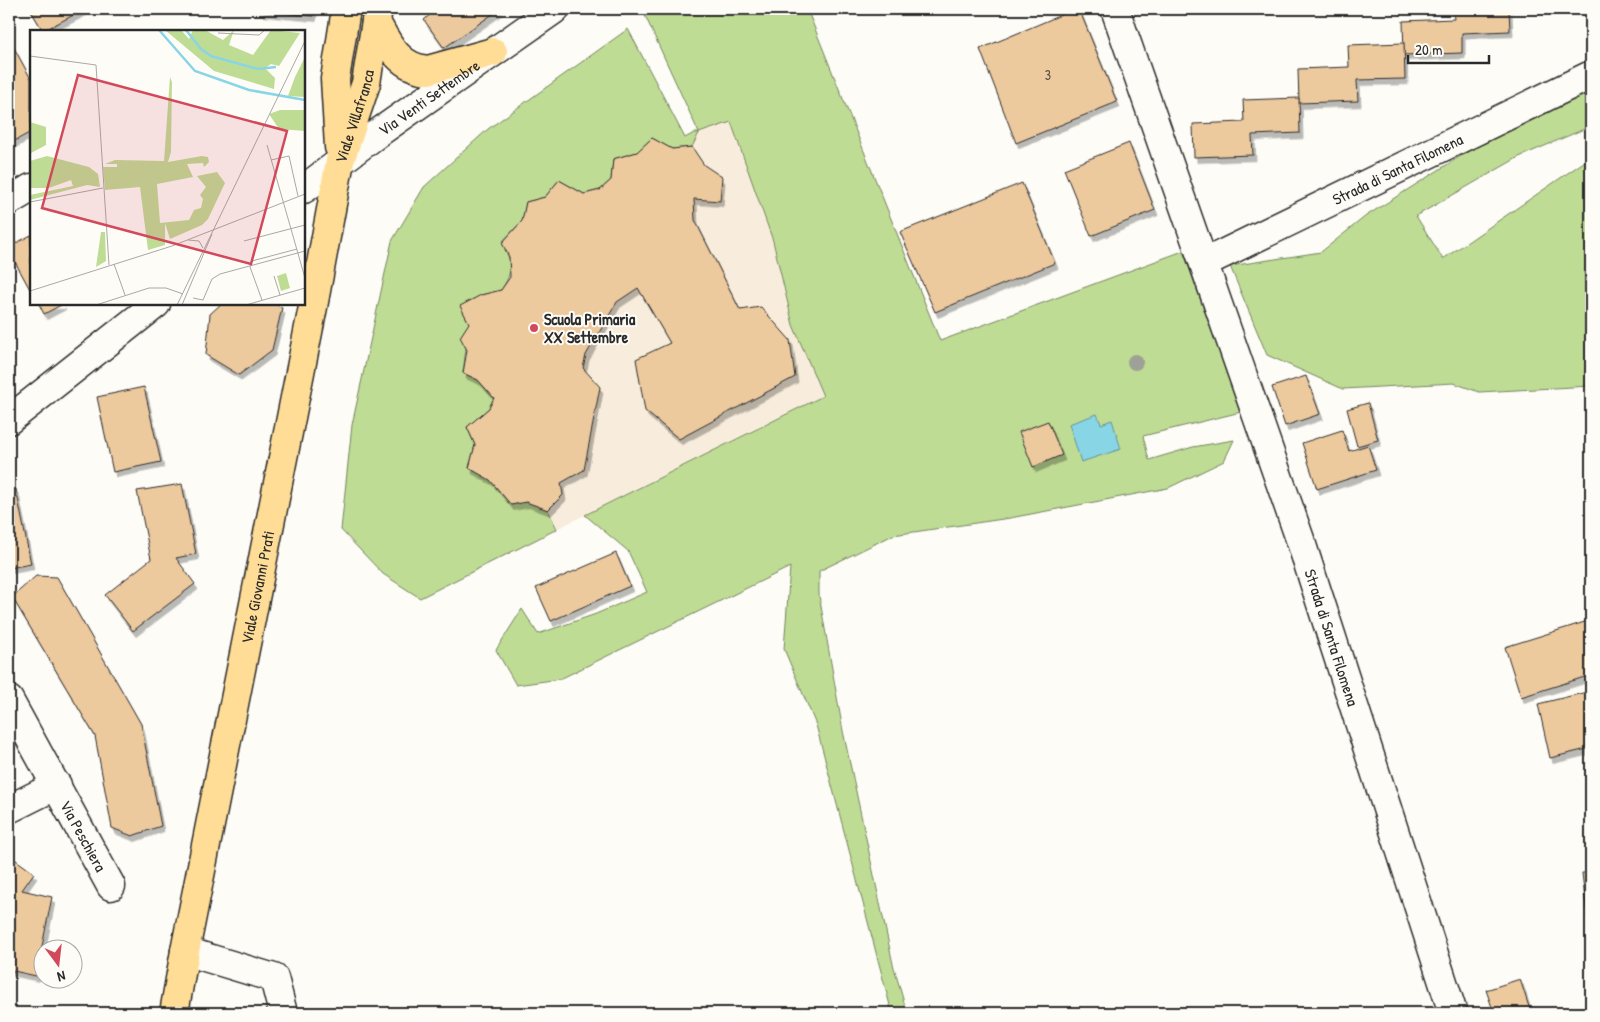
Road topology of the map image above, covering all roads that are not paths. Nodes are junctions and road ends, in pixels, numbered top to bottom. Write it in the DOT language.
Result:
graph roads {
  1 [pos="346,9"];
  2 [pos="555,9"];
  3 [pos="1116,9"];
  4 [pos="376,15"];
  5 [pos="493,52"];
  6 [pos="1591,75"];
  7 [pos="340,161"];
  8 [pos="305,187"];
  9 [pos="30,189"];
  10 [pos="9,201"];
  11 [pos="1204,264"];
  12 [pos="308,302"];
  13 [pos="155,305"];
  14 [pos="9,420"];
  15 [pos="9,700"];
  16 [pos="57,785"];
  17 [pos="9,809"];
  18 [pos="111,886"];
  19 [pos="185,952"];
  20 [pos="174,1013"];
  21 [pos="283,1013"];
  22 [pos="1453,1013"];
  1 -- 7 [label="main road, Viale Villafranca"];
  2 -- 5 [label="street, Via Venti Settembre"];
  3 -- 11 [label="street, Strada di Santa Filomena"];
  4 -- 5 [label="main road"];
  4 -- 7 [label="main road, Viale Villafranca"];
  5 -- 7 [label="street, Via Venti Settembre"];
  6 -- 11 [label="street, Strada di Santa Filomena"];
  7 -- 8 [label="street, Via Venti Settembre"];
  7 -- 12 [label="main road, Viale Giovanni Prati"];
  9 -- 10 [label="street"];
  11 -- 22 [label="street, Strada di Santa Filomena"];
  12 -- 19 [label="main road, Viale Giovanni Prati"];
  13 -- 14 [label="street"];
  15 -- 16 [label="street, Via Peschiera"];
  16 -- 17 [label="street, Via Peschiera"];
  16 -- 18 [label="street, Via Peschiera"];
  19 -- 20 [label="main road, Viale Giovanni Prati"];
  19 -- 21 [label="street"];
}
